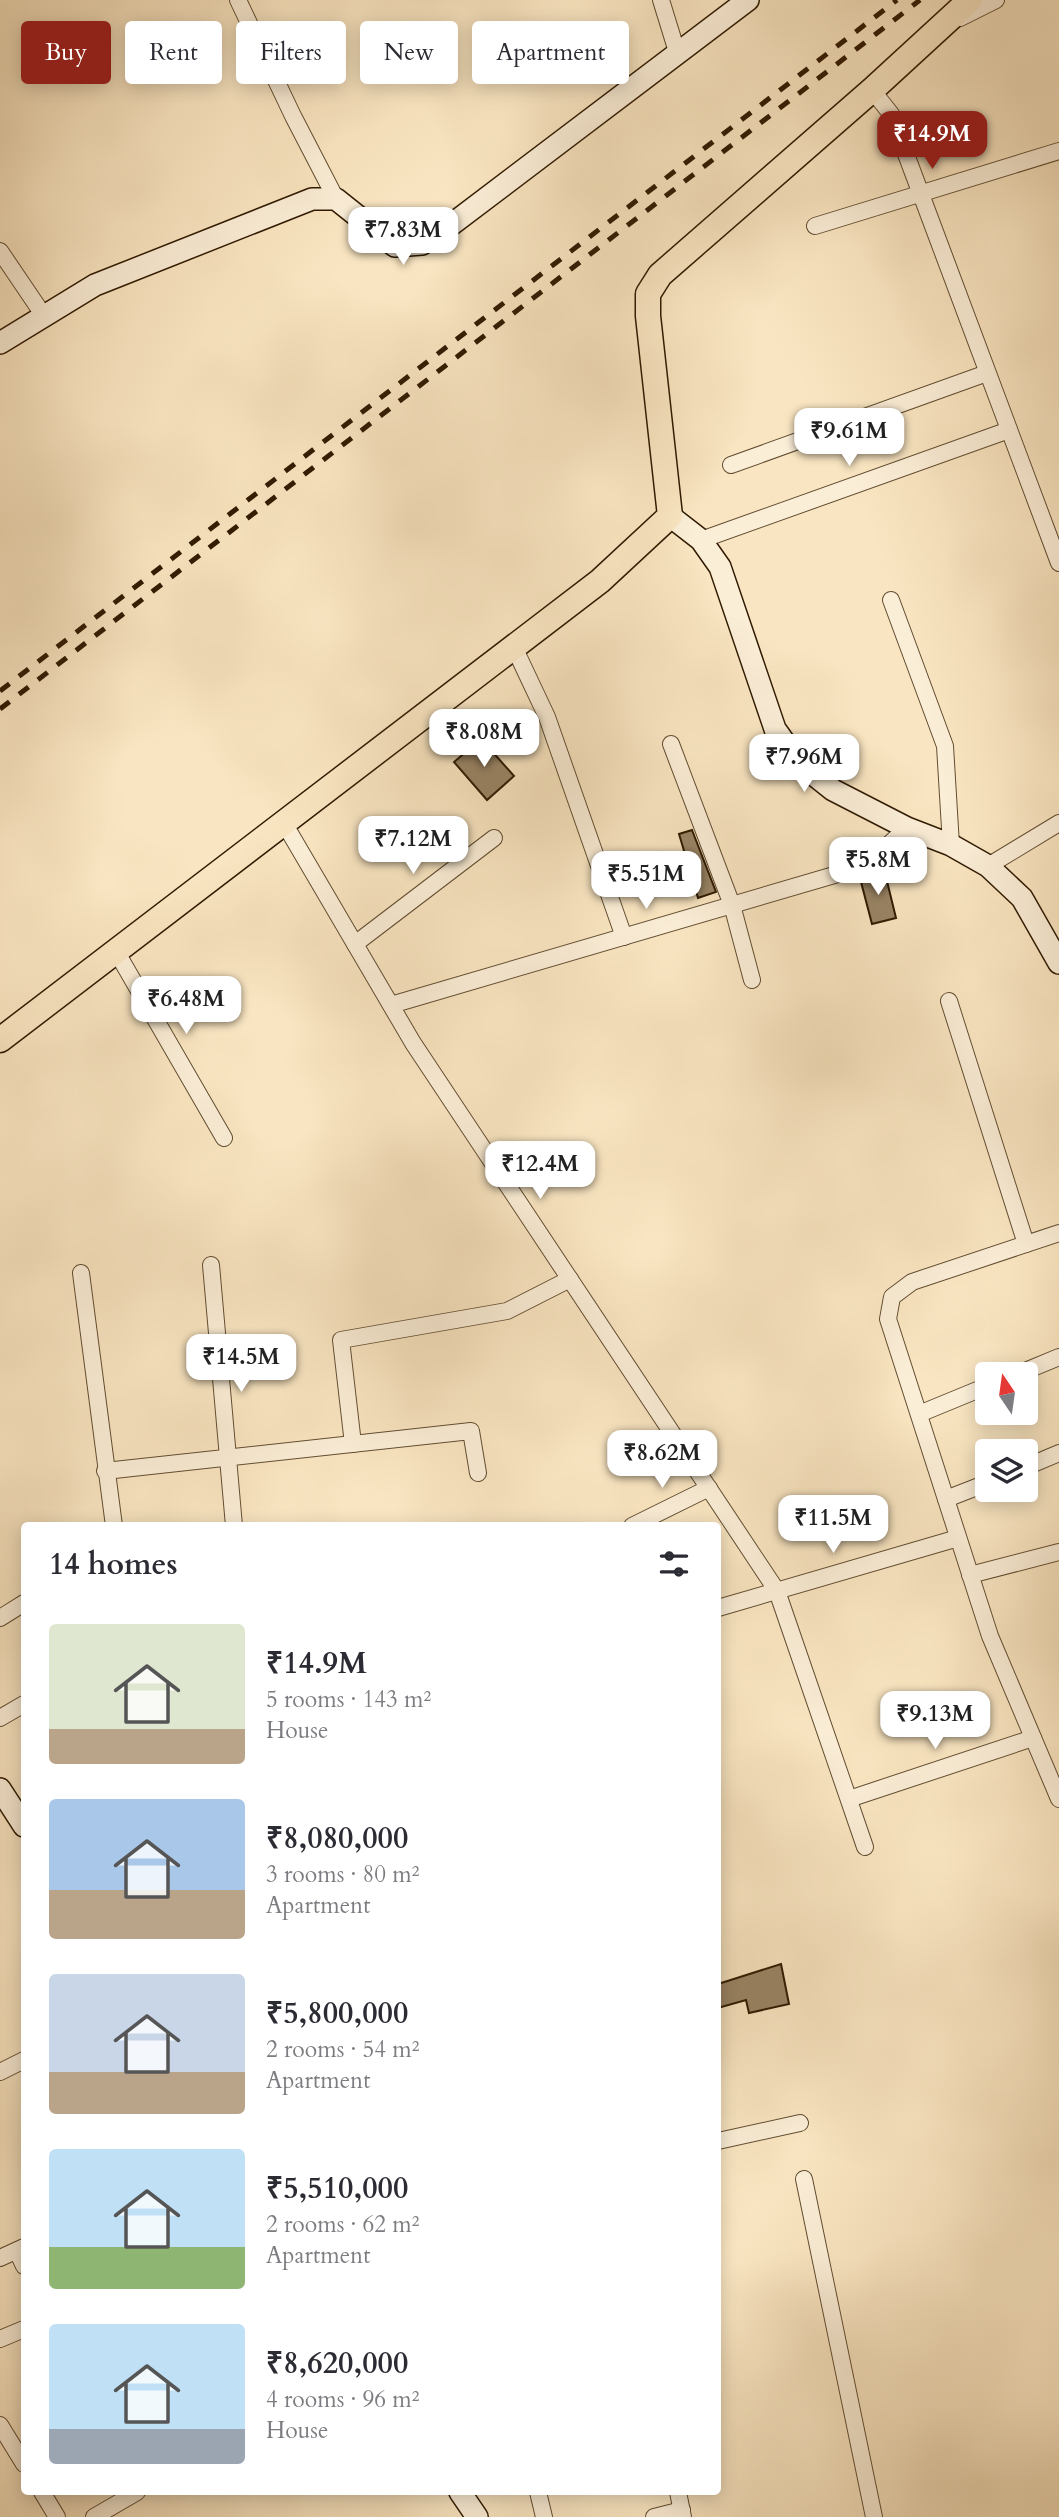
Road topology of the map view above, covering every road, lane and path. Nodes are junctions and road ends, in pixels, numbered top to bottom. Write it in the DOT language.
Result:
graph roads {
  1 [pos="238,0"];
  2 [pos="661,0"];
  3 [pos="748,0"];
  4 [pos="970,0"];
  5 [pos="996,0"];
  6 [pos="939,28"];
  7 [pos="677,52"];
  8 [pos="872,90"];
  9 [pos="1059,151"];
  10 [pos="920,194"];
  11 [pos="336,199"];
  12 [pos="815,226"];
  13 [pos="0,251"];
  14 [pos="44,316"];
  15 [pos="0,343"];
  16 [pos="987,373"];
  17 [pos="1009,430"];
  18 [pos="731,465"];
  19 [pos="670,516"];
  20 [pos="1052,523"];
  21 [pos="701,540"];
  22 [pos="1059,563"];
  23 [pos="891,600"];
  24 [pos="514,647"];
  25 [pos="671,744"];
  26 [pos="284,823"];
  27 [pos="1059,823"];
  28 [pos="907,828"];
  29 [pos="494,838"];
  30 [pos="951,845"];
  31 [pos="988,866"];
  32 [pos="732,905"];
  33 [pos="624,937"];
  34 [pos="355,944"];
  35 [pos="116,951"];
  36 [pos="1059,964"];
  37 [pos="752,980"];
  38 [pos="949,1001"];
  39 [pos="391,1005"];
  40 [pos="0,1040"];
  41 [pos="224,1138"];
  42 [pos="1059,1233"];
  43 [pos="1026,1244"];
  44 [pos="211,1265"];
  45 [pos="81,1273"];
  46 [pos="570,1279"];
  47 [pos="1059,1357"];
  48 [pos="1038,1366"];
  49 [pos="975,1391"];
  50 [pos="919,1414"];
  51 [pos="353,1444"];
  52 [pos="1059,1453"];
  53 [pos="228,1457"];
  54 [pos="1038,1462"];
  55 [pos="105,1471"];
  56 [pos="478,1473"];
  57 [pos="709,1488"];
  58 [pos="975,1488"];
  59 [pos="946,1499"];
  60 [pos="113,1522"];
  61 [pos="234,1522"];
  62 [pos="640,1522"];
  63 [pos="958,1538"];
  64 [pos="1059,1552"];
  65 [pos="971,1575"];
  66 [pos="777,1591"];
  67 [pos="21,1605"];
  68 [pos="721,1607"];
  69 [pos="0,1618"];
  70 [pos="21,1706"];
  71 [pos="0,1718"];
  72 [pos="1033,1738"];
  73 [pos="0,1789"];
  74 [pos="849,1799"];
  75 [pos="1059,1799"];
  76 [pos="21,1821"];
  77 [pos="865,1847"];
  78 [pos="21,2062"];
  79 [pos="0,2072"];
  80 [pos="800,2123"];
  81 [pos="721,2140"];
  82 [pos="804,2179"];
  83 [pos="21,2249"];
  84 [pos="0,2258"];
  85 [pos="21,2330"];
  86 [pos="0,2339"];
  87 [pos="0,2425"];
  88 [pos="21,2459"];
  89 [pos="44,2495"];
  90 [pos="132,2495"];
  91 [pos="462,2495"];
  92 [pos="539,2495"];
  93 [pos="679,2495"];
  94 [pos="682,2514"];
  95 [pos="475,2516"];
  96 [pos="57,2517"];
  97 [pos="94,2517"];
  98 [pos="544,2517"];
  99 [pos="654,2517"];
  100 [pos="874,2517"];
  1 -- 11 [label="street"];
  2 -- 7 [label="street"];
  3 -- 7 [label="main road"];
  4 -- 6 [label="main road"];
  5 -- 6 [label="street"];
  6 -- 8 [label="main road"];
  7 -- 11 [label="main road"];
  8 -- 10 [label="street"];
  8 -- 19 [label="main road"];
  9 -- 10 [label="street"];
  10 -- 12 [label="street"];
  10 -- 16 [label="street"];
  11 -- 14 [label="main road"];
  13 -- 14 [label="street"];
  14 -- 15 [label="main road"];
  16 -- 17 [label="street"];
  16 -- 18 [label="street"];
  17 -- 20 [label="street"];
  17 -- 21 [label="street"];
  19 -- 21 [label="main road"];
  19 -- 24 [label="main road"];
  20 -- 22 [label="street"];
  21 -- 28 [label="main road"];
  23 -- 30 [label="street"];
  24 -- 26 [label="main road"];
  24 -- 33 [label="street"];
  25 -- 32 [label="street"];
  26 -- 34 [label="street"];
  26 -- 35 [label="main road"];
  27 -- 31 [label="street"];
  28 -- 30 [label="main road"];
  28 -- 32 [label="street"];
  29 -- 34 [label="street"];
  30 -- 31 [label="main road"];
  31 -- 36 [label="main road"];
  32 -- 33 [label="street"];
  32 -- 37 [label="street"];
  33 -- 39 [label="street"];
  34 -- 39 [label="street"];
  35 -- 40 [label="main road"];
  35 -- 41 [label="street"];
  38 -- 43 [label="street"];
  39 -- 46 [label="street"];
  42 -- 43 [label="street"];
  43 -- 50 [label="street"];
  44 -- 53 [label="street"];
  45 -- 55 [label="street"];
  46 -- 51 [label="street"];
  46 -- 57 [label="street"];
  47 -- 48 [label="street"];
  49 -- 50 [label="street"];
  50 -- 59 [label="street"];
  51 -- 53 [label="street"];
  51 -- 56 [label="street"];
  52 -- 54 [label="street"];
  53 -- 55 [label="street"];
  53 -- 61 [label="street"];
  55 -- 60 [label="street"];
  57 -- 62 [label="street"];
  57 -- 66 [label="street"];
  58 -- 59 [label="street"];
  59 -- 63 [label="street"];
  63 -- 65 [label="street"];
  63 -- 66 [label="street"];
  64 -- 65 [label="street"];
  65 -- 72 [label="street"];
  66 -- 68 [label="street"];
  66 -- 74 [label="street"];
  67 -- 69 [label="street"];
  70 -- 71 [label="street"];
  72 -- 74 [label="street"];
  72 -- 75 [label="street"];
  73 -- 76 [label="main road"];
  74 -- 77 [label="street"];
  78 -- 79 [label="street"];
  80 -- 81 [label="street"];
  82 -- 100 [label="street"];
  83 -- 84 [label="street"];
  85 -- 86 [label="street"];
  87 -- 88 [label="street"];
  89 -- 96 [label="street"];
  90 -- 97 [label="street"];
  91 -- 95 [label="main road"];
  92 -- 98 [label="street"];
  93 -- 94 [label="street"];
  94 -- 99 [label="street"];
}
